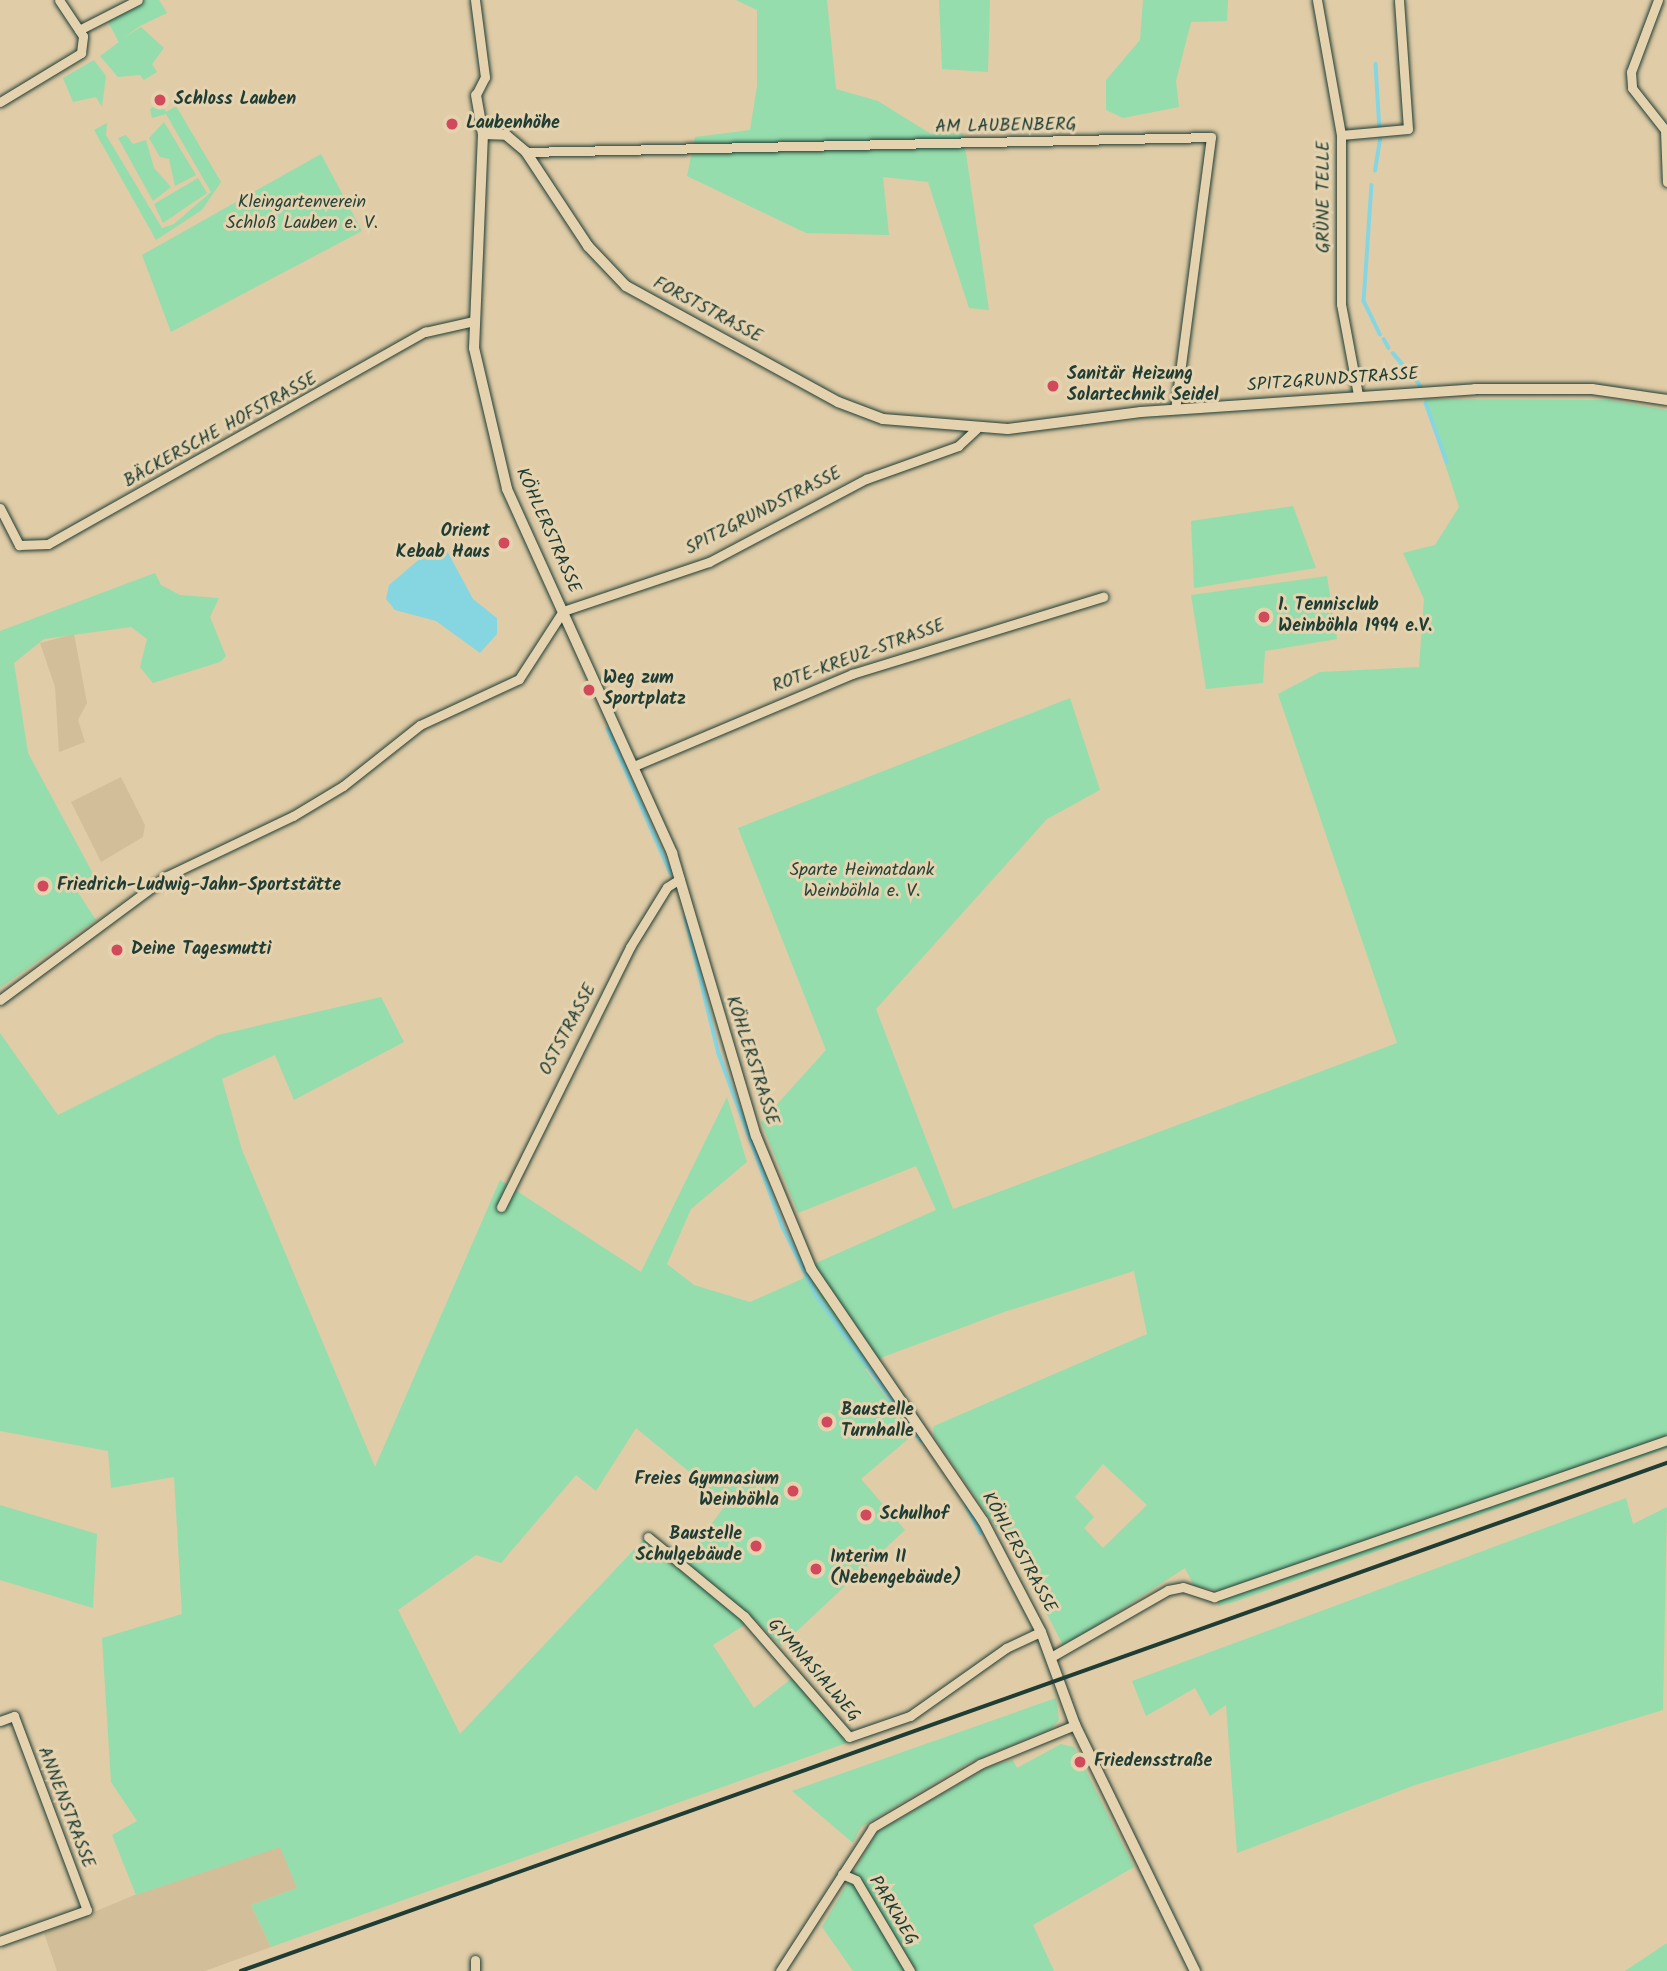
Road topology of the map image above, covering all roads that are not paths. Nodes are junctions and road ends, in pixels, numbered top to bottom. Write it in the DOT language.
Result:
graph roads {
  1 [pos="59,0"];
  2 [pos="138,0"];
  3 [pos="475,0"];
  4 [pos="1317,0"];
  5 [pos="1399,0"];
  6 [pos="1658,0"];
  7 [pos="79,30"];
  8 [pos="476,95"];
  9 [pos="0,102"];
  10 [pos="483,134"];
  11 [pos="1341,135"];
  12 [pos="526,152"];
  13 [pos="1667,182"];
  14 [pos="474,321"];
  15 [pos="1358,395"];
  16 [pos="1667,400"];
  17 [pos="1175,409"];
  18 [pos="976,429"];
  19 [pos="0,508"];
  20 [pos="1103,597"];
  21 [pos="563,611"];
  22 [pos="634,766"];
  23 [pos="680,879"];
  24 [pos="0,1000"];
  25 [pos="500,1207"];
  26 [pos="1667,1440"];
  27 [pos="648,1537"];
  28 [pos="1041,1632"];
  29 [pos="1051,1657"];
  30 [pos="0,1721"];
  31 [pos="1075,1725"];
  32 [pos="842,1874"];
  33 [pos="0,1941"];
  34 [pos="475,1960"];
  35 [pos="475,1971"];
  36 [pos="780,1971"];
  37 [pos="910,1971"];
  38 [pos="1195,1971"];
  1 -- 7 [label="street"];
  2 -- 7 [label="street"];
  3 -- 8 [label="street"];
  4 -- 11 [label="street, GRÜNE TELLE"];
  5 -- 11 [label="street"];
  6 -- 13 [label="street"];
  7 -- 9 [label="street"];
  8 -- 10 [label="street, KÖHLERSTRASSE"];
  10 -- 12 [label="street, FORSTSTRASSE"];
  10 -- 14 [label="street, KÖHLERSTRASSE"];
  11 -- 15 [label="street, GRÜNE TELLE"];
  12 -- 17 [label="street, AM LAUBENBERG"];
  12 -- 18 [label="street, FORSTSTRASSE"];
  14 -- 19 [label="street, BÄCKERSCHE HOFSTRASSE"];
  14 -- 21 [label="street, KÖHLERSTRASSE"];
  15 -- 16 [label="street, SPITZGRUNDSTRASSE"];
  15 -- 17 [label="street, SPITZGRUNDSTRASSE"];
  17 -- 18 [label="street, SPITZGRUNDSTRASSE"];
  18 -- 21 [label="street, SPITZGRUNDSTRASSE"];
  20 -- 22 [label="street, ROTE-KREUZ-STRASSE"];
  21 -- 22 [label="street, KÖHLERSTRASSE"];
  21 -- 24 [label="street"];
  22 -- 23 [label="street, KÖHLERSTRASSE"];
  23 -- 25 [label="street, OSTSTRASSE"];
  23 -- 28 [label="street, KÖHLERSTRASSE"];
  26 -- 29 [label="street"];
  27 -- 28 [label="street, GYMNASIALWEG"];
  28 -- 29 [label="street, KÖHLERSTRASSE"];
  29 -- 31 [label="street, KÖHLERSTRASSE"];
  30 -- 33 [label="street, ANNENSTRASSE"];
  31 -- 32 [label="street"];
  31 -- 38 [label="street, KÖHLERSTRASSE"];
  32 -- 36 [label="street"];
  32 -- 37 [label="street, PARKWEG"];
  34 -- 35 [label="street"];
}
